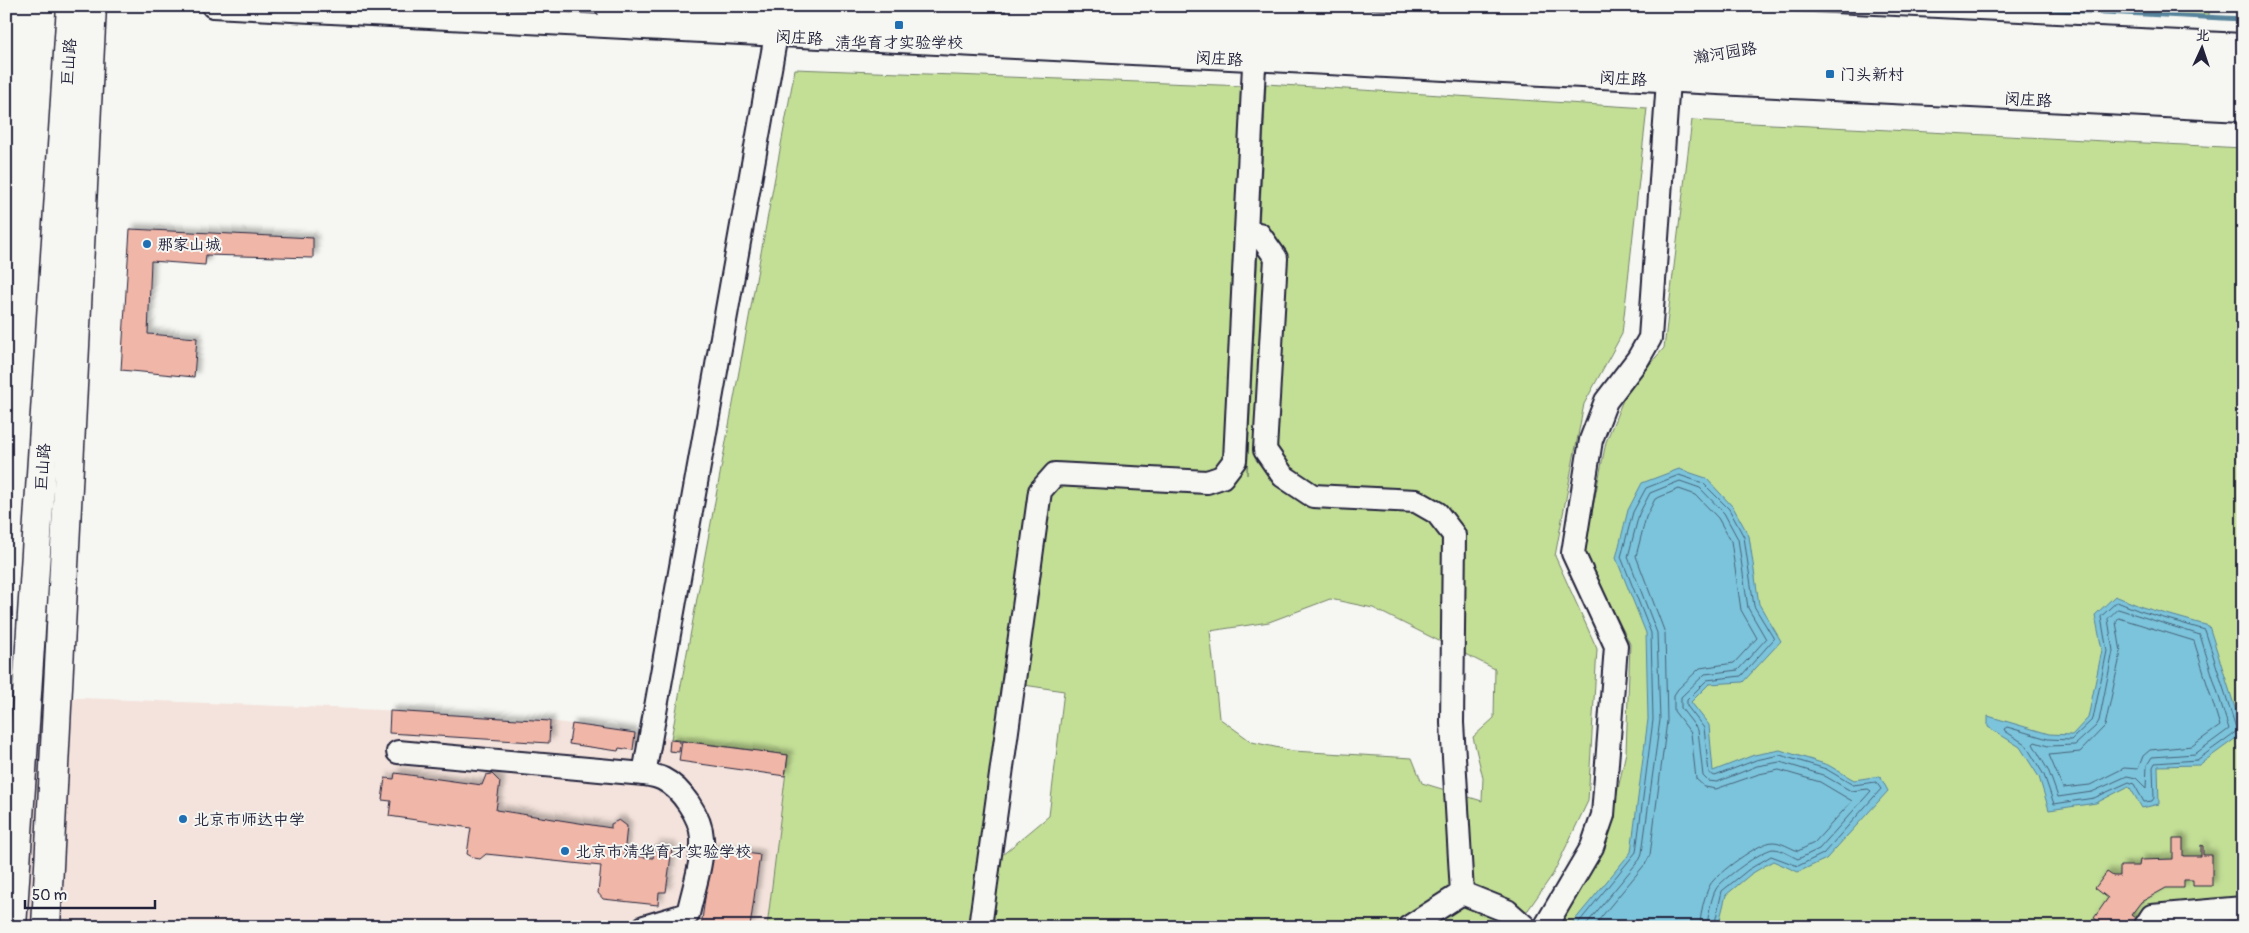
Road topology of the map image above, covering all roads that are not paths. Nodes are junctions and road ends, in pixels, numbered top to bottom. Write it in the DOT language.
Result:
graph roads {
  1 [pos="71,6"];
  2 [pos="92,6"];
  3 [pos="214,6"];
  4 [pos="610,6"];
  5 [pos="1019,6"];
  6 [pos="1441,6"];
  7 [pos="1773,25"];
  8 [pos="776,35"];
  9 [pos="1254,50"];
  10 [pos="1669,71"];
  11 [pos="2234,78"];
  12 [pos="1246,232"];
  13 [pos="398,752"];
  14 [pos="644,774"];
  15 [pos="1462,893"];
  16 [pos="2243,908"];
  17 [pos="12,927"];
  18 [pos="46,927"];
  19 [pos="644,927"];
  20 [pos="980,927"];
  21 [pos="1409,927"];
  22 [pos="1525,927"];
  23 [pos="1545,927"];
  24 [pos="2145,927"];
  1 -- 17 [label="main road, 巨山路"];
  2 -- 18 [label="main road, 巨山路"];
  3 -- 8 [label="street, 闵庄路"];
  4 -- 9 [label="main road, 闵庄路"];
  5 -- 7 [label="main road, 闵庄路"];
  6 -- 7 [label="street, 闵庄路"];
  7 -- 10 [label="street, 瀚河园路"];
  7 -- 11 [label="main road, 闵庄路"];
  8 -- 9 [label="street, 闵庄路"];
  8 -- 14 [label="street"];
  9 -- 10 [label="main road, 闵庄路"];
  9 -- 12 [label="street"];
  10 -- 11 [label="main road, 闵庄路"];
  10 -- 23 [label="street"];
  12 -- 15 [label="street"];
  12 -- 20 [label="street"];
  13 -- 14 [label="street"];
  14 -- 19 [label="street"];
  15 -- 21 [label="street"];
  15 -- 22 [label="street"];
  16 -- 24 [label="street"];
}
